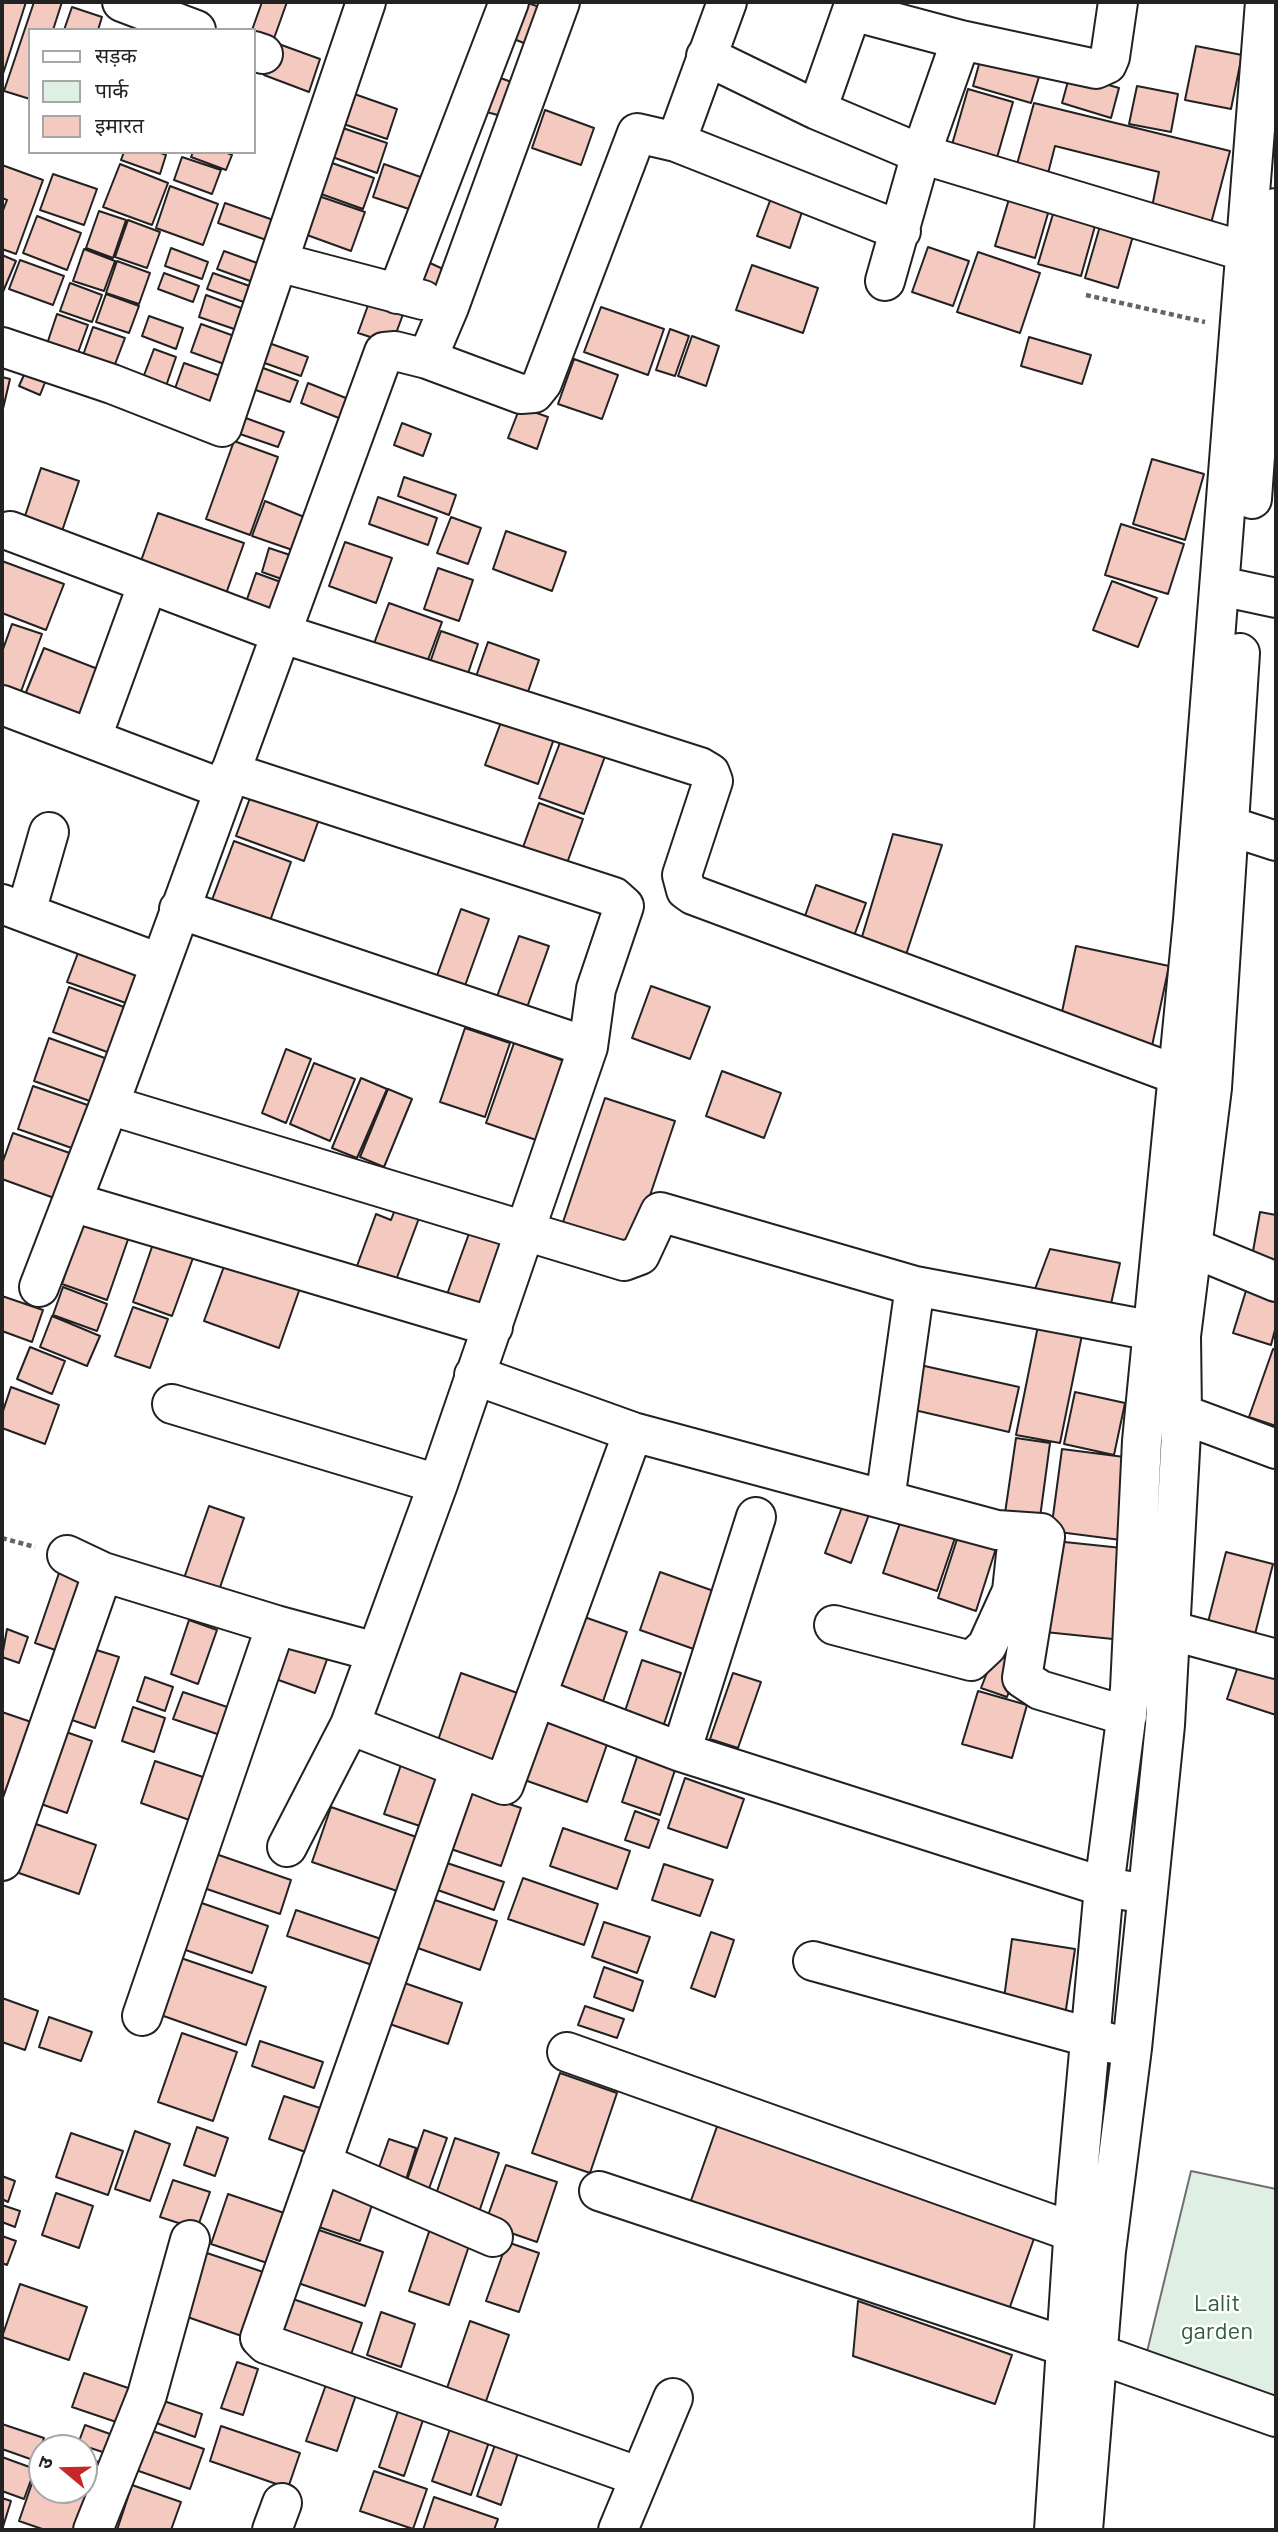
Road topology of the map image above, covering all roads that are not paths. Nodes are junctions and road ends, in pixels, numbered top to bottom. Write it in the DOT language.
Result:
graph roads {
  1 [pos="121,2"];
  2 [pos="366,2"];
  3 [pos="509,2"];
  4 [pos="560,2"];
  5 [pos="727,2"];
  6 [pos="1118,2"];
  7 [pos="1265,2"];
  8 [pos="853,6"];
  9 [pos="192,28"];
  10 [pos="961,40"];
  11 [pos="706,57"];
  12 [pos="817,110"];
  13 [pos="677,142"];
  14 [pos="1264,144"];
  15 [pos="921,154"];
  16 [pos="1276,208"];
  17 [pos="901,231"];
  18 [pos="1243,250"];
  19 [pos="278,262"];
  20 [pos="885,281"];
  21 [pos="397,294"];
  22 [pos="449,307"];
  23 [pos="2,347"];
  24 [pos="426,359"];
  25 [pos="10,531"];
  26 [pos="148,583"];
  27 [pos="1246,591"];
  28 [pos="280,634"];
  29 [pos="2,705"];
  30 [pos="92,737"];
  31 [pos="226,780"];
  32 [pos="1215,821"];
  33 [pos="49,832"];
  34 [pos="1276,841"];
  35 [pos="14,908"];
  36 [pos="179,909"];
  37 [pos="159,963"];
  38 [pos="588,1047"];
  39 [pos="1177,1075"];
  40 [pos="1212,1088"];
  41 [pos="109,1105"];
  42 [pos="72,1202"];
  43 [pos="527,1229"];
  44 [pos="1189,1246"];
  45 [pos="1276,1282"];
  46 [pos="915,1286"];
  47 [pos="39,1287"];
  48 [pos="493,1327"];
  49 [pos="1166,1333"];
  50 [pos="474,1376"];
  51 [pos="172,1404"];
  52 [pos="1182,1414"];
  53 [pos="633,1432"];
  54 [pos="1276,1450"];
  55 [pos="438,1484"];
  56 [pos="884,1500"];
  57 [pos="756,1517"];
  58 [pos="1016,1531"];
  59 [pos="67,1555"];
  60 [pos="103,1572"];
  61 [pos="834,1625"];
  62 [pos="276,1626"];
  63 [pos="1169,1630"];
  64 [pos="376,1652"];
  65 [pos="1276,1659"];
  66 [pos="536,1697"];
  67 [pos="1127,1716"];
  68 [pos="349,1725"];
  69 [pos="681,1752"];
  70 [pos="460,1769"];
  71 [pos="287,1847"];
  72 [pos="2,1861"];
  73 [pos="1104,1887"];
  74 [pos="1147,1894"];
  75 [pos="813,1961"];
  76 [pos="142,2016"];
  77 [pos="1091,2037"];
  78 [pos="1132,2048"];
  79 [pos="567,2052"];
  80 [pos="321,2163"];
  81 [pos="598,2191"];
  82 [pos="1073,2232"];
  83 [pos="493,2237"];
  84 [pos="190,2240"];
  85 [pos="1083,2350"];
  86 [pos="673,2398"];
  87 [pos="1276,2417"];
  88 [pos="640,2477"];
  89 [pos="1072,2488"];
  90 [pos="93,2530"];
  91 [pos="618,2530"];
  92 [pos="1054,2530"];
  93 [pos="1083,2530"];
  1 -- 9 [label="street"];
  2 -- 19 [label="street"];
  3 -- 21 [label="street"];
  4 -- 22 [label="street"];
  5 -- 11 [label="street"];
  6 -- 10 [label="street"];
  7 -- 14 [label="street"];
  8 -- 10 [label="street"];
  8 -- 12 [label="street"];
  10 -- 15 [label="street"];
  11 -- 12 [label="street"];
  11 -- 13 [label="street"];
  12 -- 15 [label="street"];
  13 -- 17 [label="street"];
  13 -- 24 [label="street"];
  14 -- 18 [label="street"];
  15 -- 17 [label="street"];
  15 -- 18 [label="street"];
  16 -- 27 [label="street"];
  17 -- 20 [label="street"];
  18 -- 27 [label="street"];
  19 -- 21 [label="street"];
  19 -- 23 [label="street"];
  21 -- 22 [label="street"];
  22 -- 24 [label="street"];
  24 -- 28 [label="street"];
  25 -- 26 [label="street"];
  26 -- 28 [label="street"];
  26 -- 30 [label="street"];
  27 -- 32 [label="street"];
  28 -- 31 [label="street"];
  28 -- 39 [label="street"];
  29 -- 30 [label="street"];
  30 -- 31 [label="street"];
  31 -- 36 [label="street"];
  31 -- 38 [label="street"];
  32 -- 34 [label="street"];
  32 -- 39 [label="street"];
  32 -- 40 [label="street"];
  33 -- 35 [label="street"];
  35 -- 37 [label="street"];
  36 -- 37 [label="street"];
  36 -- 38 [label="street"];
  37 -- 41 [label="street"];
  38 -- 43 [label="street"];
  39 -- 40 [label="street"];
  39 -- 49 [label="street"];
  40 -- 44 [label="street"];
  41 -- 42 [label="street"];
  41 -- 43 [label="street"];
  42 -- 47 [label="street"];
  42 -- 48 [label="street"];
  43 -- 46 [label="street"];
  43 -- 48 [label="street"];
  44 -- 45 [label="street"];
  44 -- 49 [label="street"];
  46 -- 49 [label="street"];
  46 -- 56 [label="street"];
  48 -- 50 [label="street"];
  49 -- 52 [label="street"];
  49 -- 67 [label="street"];
  50 -- 53 [label="street"];
  50 -- 55 [label="street"];
  51 -- 55 [label="street"];
  52 -- 54 [label="street"];
  52 -- 63 [label="street"];
  53 -- 56 [label="street"];
  53 -- 66 [label="street"];
  55 -- 64 [label="street"];
  56 -- 58 [label="street"];
  57 -- 69 [label="street"];
  58 -- 61 [label="street"];
  58 -- 67 [label="street"];
  59 -- 60 [label="street"];
  60 -- 62 [label="street"];
  60 -- 72 [label="street"];
  62 -- 64 [label="street"];
  62 -- 76 [label="street"];
  63 -- 65 [label="street"];
  63 -- 74 [label="street"];
  64 -- 68 [label="street"];
  66 -- 69 [label="street"];
  66 -- 70 [label="street"];
  67 -- 73 [label="street"];
  68 -- 70 [label="street"];
  68 -- 71 [label="street"];
  69 -- 73 [label="street"];
  70 -- 80 [label="street"];
  73 -- 74 [label="street"];
  73 -- 77 [label="street"];
  74 -- 78 [label="street"];
  75 -- 77 [label="street"];
  77 -- 78 [label="street"];
  77 -- 82 [label="street"];
  78 -- 85 [label="street"];
  79 -- 82 [label="street"];
  80 -- 83 [label="street"];
  80 -- 88 [label="street"];
  81 -- 85 [label="street"];
  82 -- 85 [label="street"];
  84 -- 90 [label="street"];
  85 -- 87 [label="street"];
  85 -- 89 [label="street"];
  86 -- 88 [label="street"];
  88 -- 91 [label="street"];
  89 -- 92 [label="street"];
  89 -- 93 [label="street"];
}
